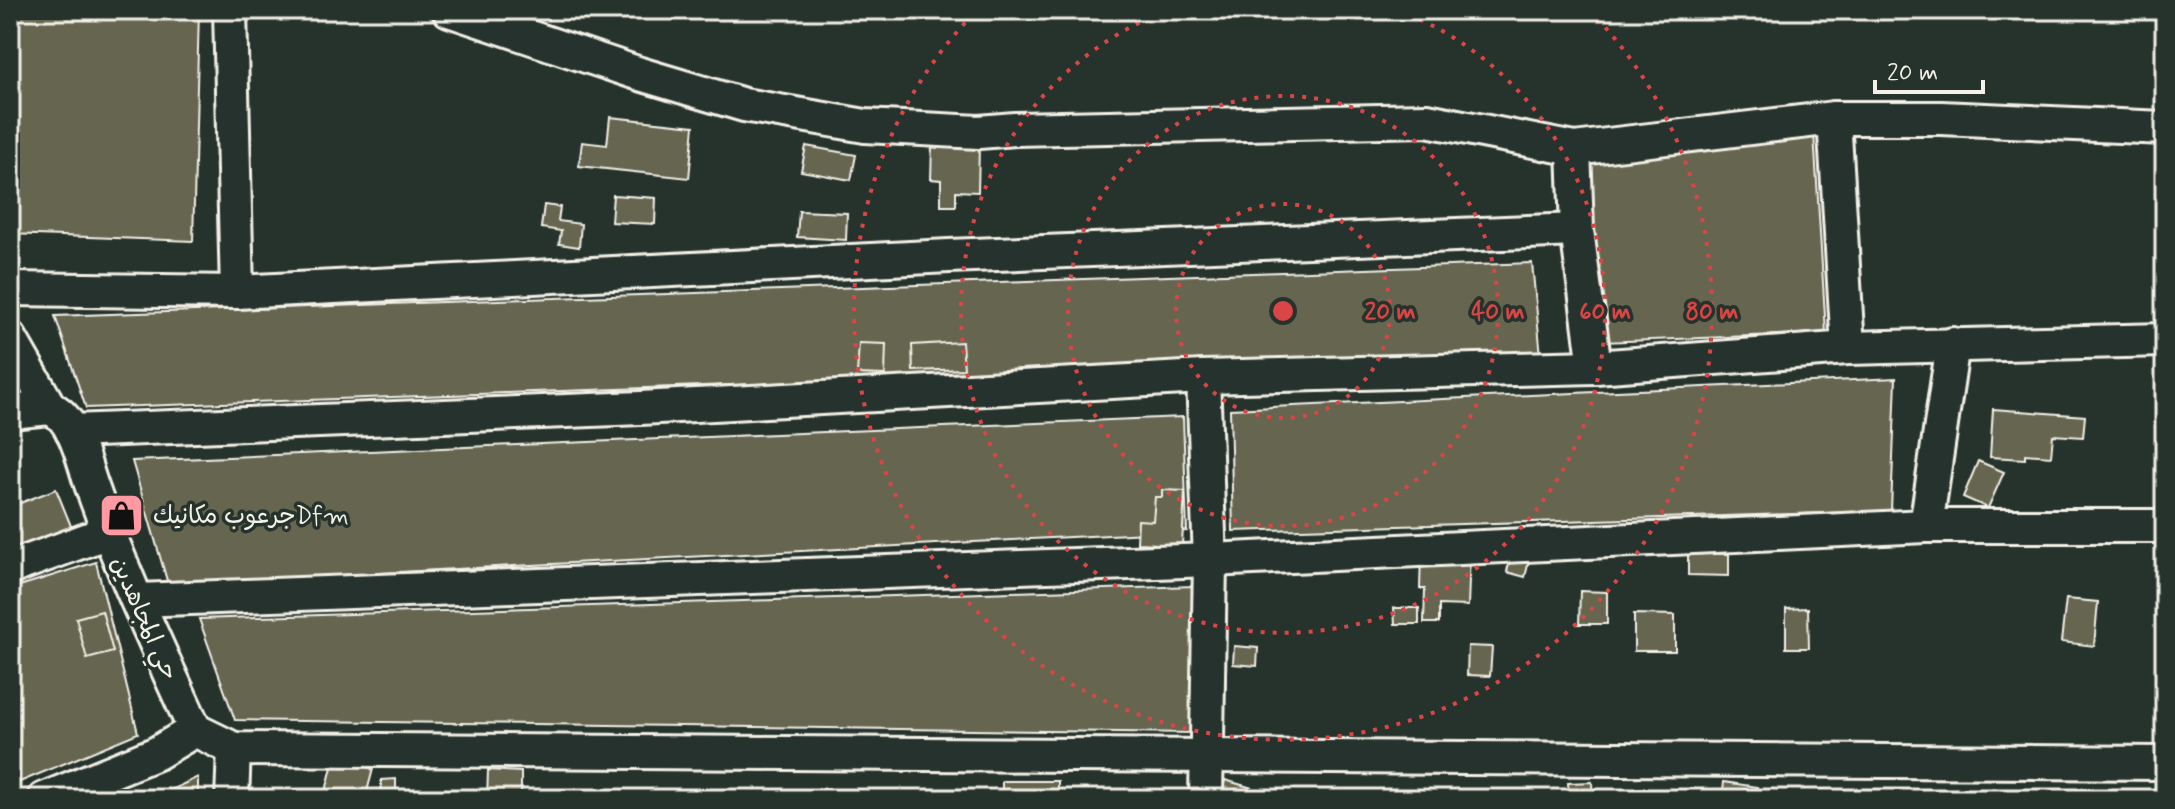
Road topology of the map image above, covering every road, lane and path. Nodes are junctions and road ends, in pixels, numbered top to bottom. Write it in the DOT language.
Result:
graph roads {
  1 [pos="230,10"];
  2 [pos="449,10"];
  3 [pos="1834,118"];
  4 [pos="2165,128"];
  5 [pos="1574,149"];
  6 [pos="1577,230"];
  7 [pos="10,289"];
  8 [pos="237,292"];
  9 [pos="10,338"];
  10 [pos="2165,340"];
  11 [pos="1953,344"];
  12 [pos="1848,348"];
  13 [pos="1595,367"];
  14 [pos="1203,377"];
  15 [pos="50,408"];
  16 [pos="10,412"];
  17 [pos="72,431"];
  18 [pos="1926,526"];
  19 [pos="2165,526"];
  20 [pos="108,532"];
  21 [pos="1210,560"];
  22 [pos="10,568"];
  23 [pos="137,600"];
  24 [pos="195,730"];
  25 [pos="234,749"];
  26 [pos="1208,756"];
  27 [pos="2165,763"];
  28 [pos="44,799"];
  29 [pos="232,799"];
  30 [pos="1206,799"];
  1 -- 8 [label="street"];
  2 -- 5 [label="street"];
  3 -- 4 [label="street"];
  3 -- 5 [label="street"];
  3 -- 12 [label="street"];
  5 -- 6 [label="street"];
  6 -- 8 [label="street"];
  6 -- 13 [label="street"];
  7 -- 8 [label="street"];
  9 -- 15 [label="street, حي المجاهدين"];
  10 -- 11 [label="street"];
  11 -- 12 [label="street"];
  11 -- 18 [label="street"];
  12 -- 13 [label="street"];
  13 -- 14 [label="street"];
  14 -- 17 [label="street"];
  14 -- 21 [label="street"];
  15 -- 16 [label="street"];
  15 -- 17 [label="street, حي المجاهدين"];
  17 -- 20 [label="street, حي المجاهدين"];
  18 -- 19 [label="street"];
  18 -- 21 [label="street"];
  20 -- 22 [label="street"];
  20 -- 23 [label="street, حي المجاهدين"];
  21 -- 23 [label="street"];
  21 -- 26 [label="street"];
  23 -- 24 [label="street, حي المجاهدين"];
  24 -- 25 [label="street"];
  24 -- 28 [label="street"];
  25 -- 26 [label="street"];
  25 -- 29 [label="street"];
  26 -- 27 [label="street"];
  26 -- 30 [label="street"];
}
